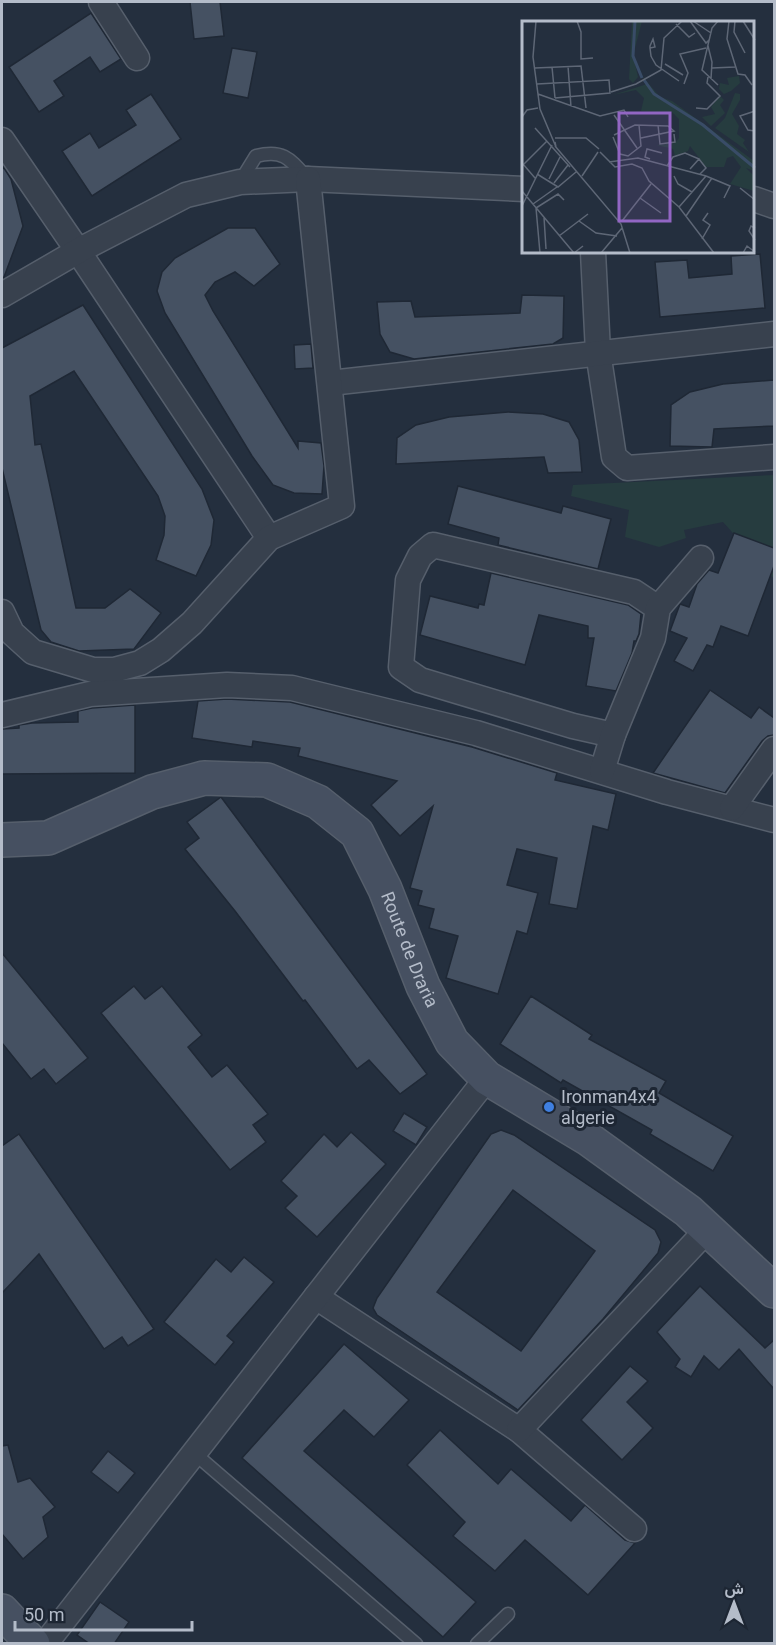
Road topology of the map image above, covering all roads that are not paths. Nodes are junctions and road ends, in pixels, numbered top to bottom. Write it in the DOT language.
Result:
graph roads {
  1 [pos="101,2"];
  2 [pos="137,58"];
  3 [pos="2,140"];
  4 [pos="308,179"];
  5 [pos="522,189"];
  6 [pos="755,200"];
  7 [pos="774,206"];
  8 [pos="78,251"];
  9 [pos="593,254"];
  10 [pos="2,296"];
  11 [pos="774,334"];
  12 [pos="598,352"];
  13 [pos="330,383"];
  14 [pos="774,457"];
  15 [pos="268,538"];
  16 [pos="701,558"];
  17 [pos="658,608"];
  18 [pos="2,612"];
  19 [pos="2,715"];
  20 [pos="614,735"];
  21 [pos="774,749"];
  22 [pos="602,771"];
  23 [pos="732,808"];
  24 [pos="774,820"];
  25 [pos="2,840"];
  26 [pos="487,1078"];
  27 [pos="708,1229"];
  28 [pos="774,1291"];
  29 [pos="316,1297"];
  30 [pos="519,1430"];
  31 [pos="194,1453"];
  32 [pos="634,1529"];
  33 [pos="2,1611"];
  34 [pos="508,1614"];
  35 [pos="33,1644"];
  36 [pos="45,1644"];
  37 [pos="416,1644"];
  38 [pos="477,1644"];
  1 -- 2 [label="street"];
  3 -- 8 [label="street"];
  4 -- 5 [label="street"];
  4 -- 8 [label="street"];
  4 -- 13 [label="street"];
  6 -- 7 [label="street"];
  8 -- 10 [label="street"];
  8 -- 15 [label="street"];
  9 -- 12 [label="street"];
  11 -- 12 [label="street"];
  12 -- 13 [label="street"];
  12 -- 14 [label="street"];
  13 -- 15 [label="street"];
  15 -- 18 [label="street"];
  16 -- 17 [label="street"];
  17 -- 20 [label="street"];
  17 -- 20 [label="street"];
  19 -- 22 [label="street"];
  20 -- 22 [label="street"];
  21 -- 23 [label="street"];
  22 -- 23 [label="street"];
  23 -- 24 [label="street"];
  25 -- 26 [label="main road, Route de Draria"];
  26 -- 27 [label="main road, Route de Draria"];
  26 -- 29 [label="street"];
  27 -- 28 [label="main road, Route de Draria"];
  27 -- 30 [label="street"];
  29 -- 30 [label="street"];
  29 -- 31 [label="street"];
  30 -- 32 [label="street"];
  31 -- 36 [label="street"];
  31 -- 37 [label="lane"];
  33 -- 35 [label="main road"];
  34 -- 38 [label="lane"];
}
